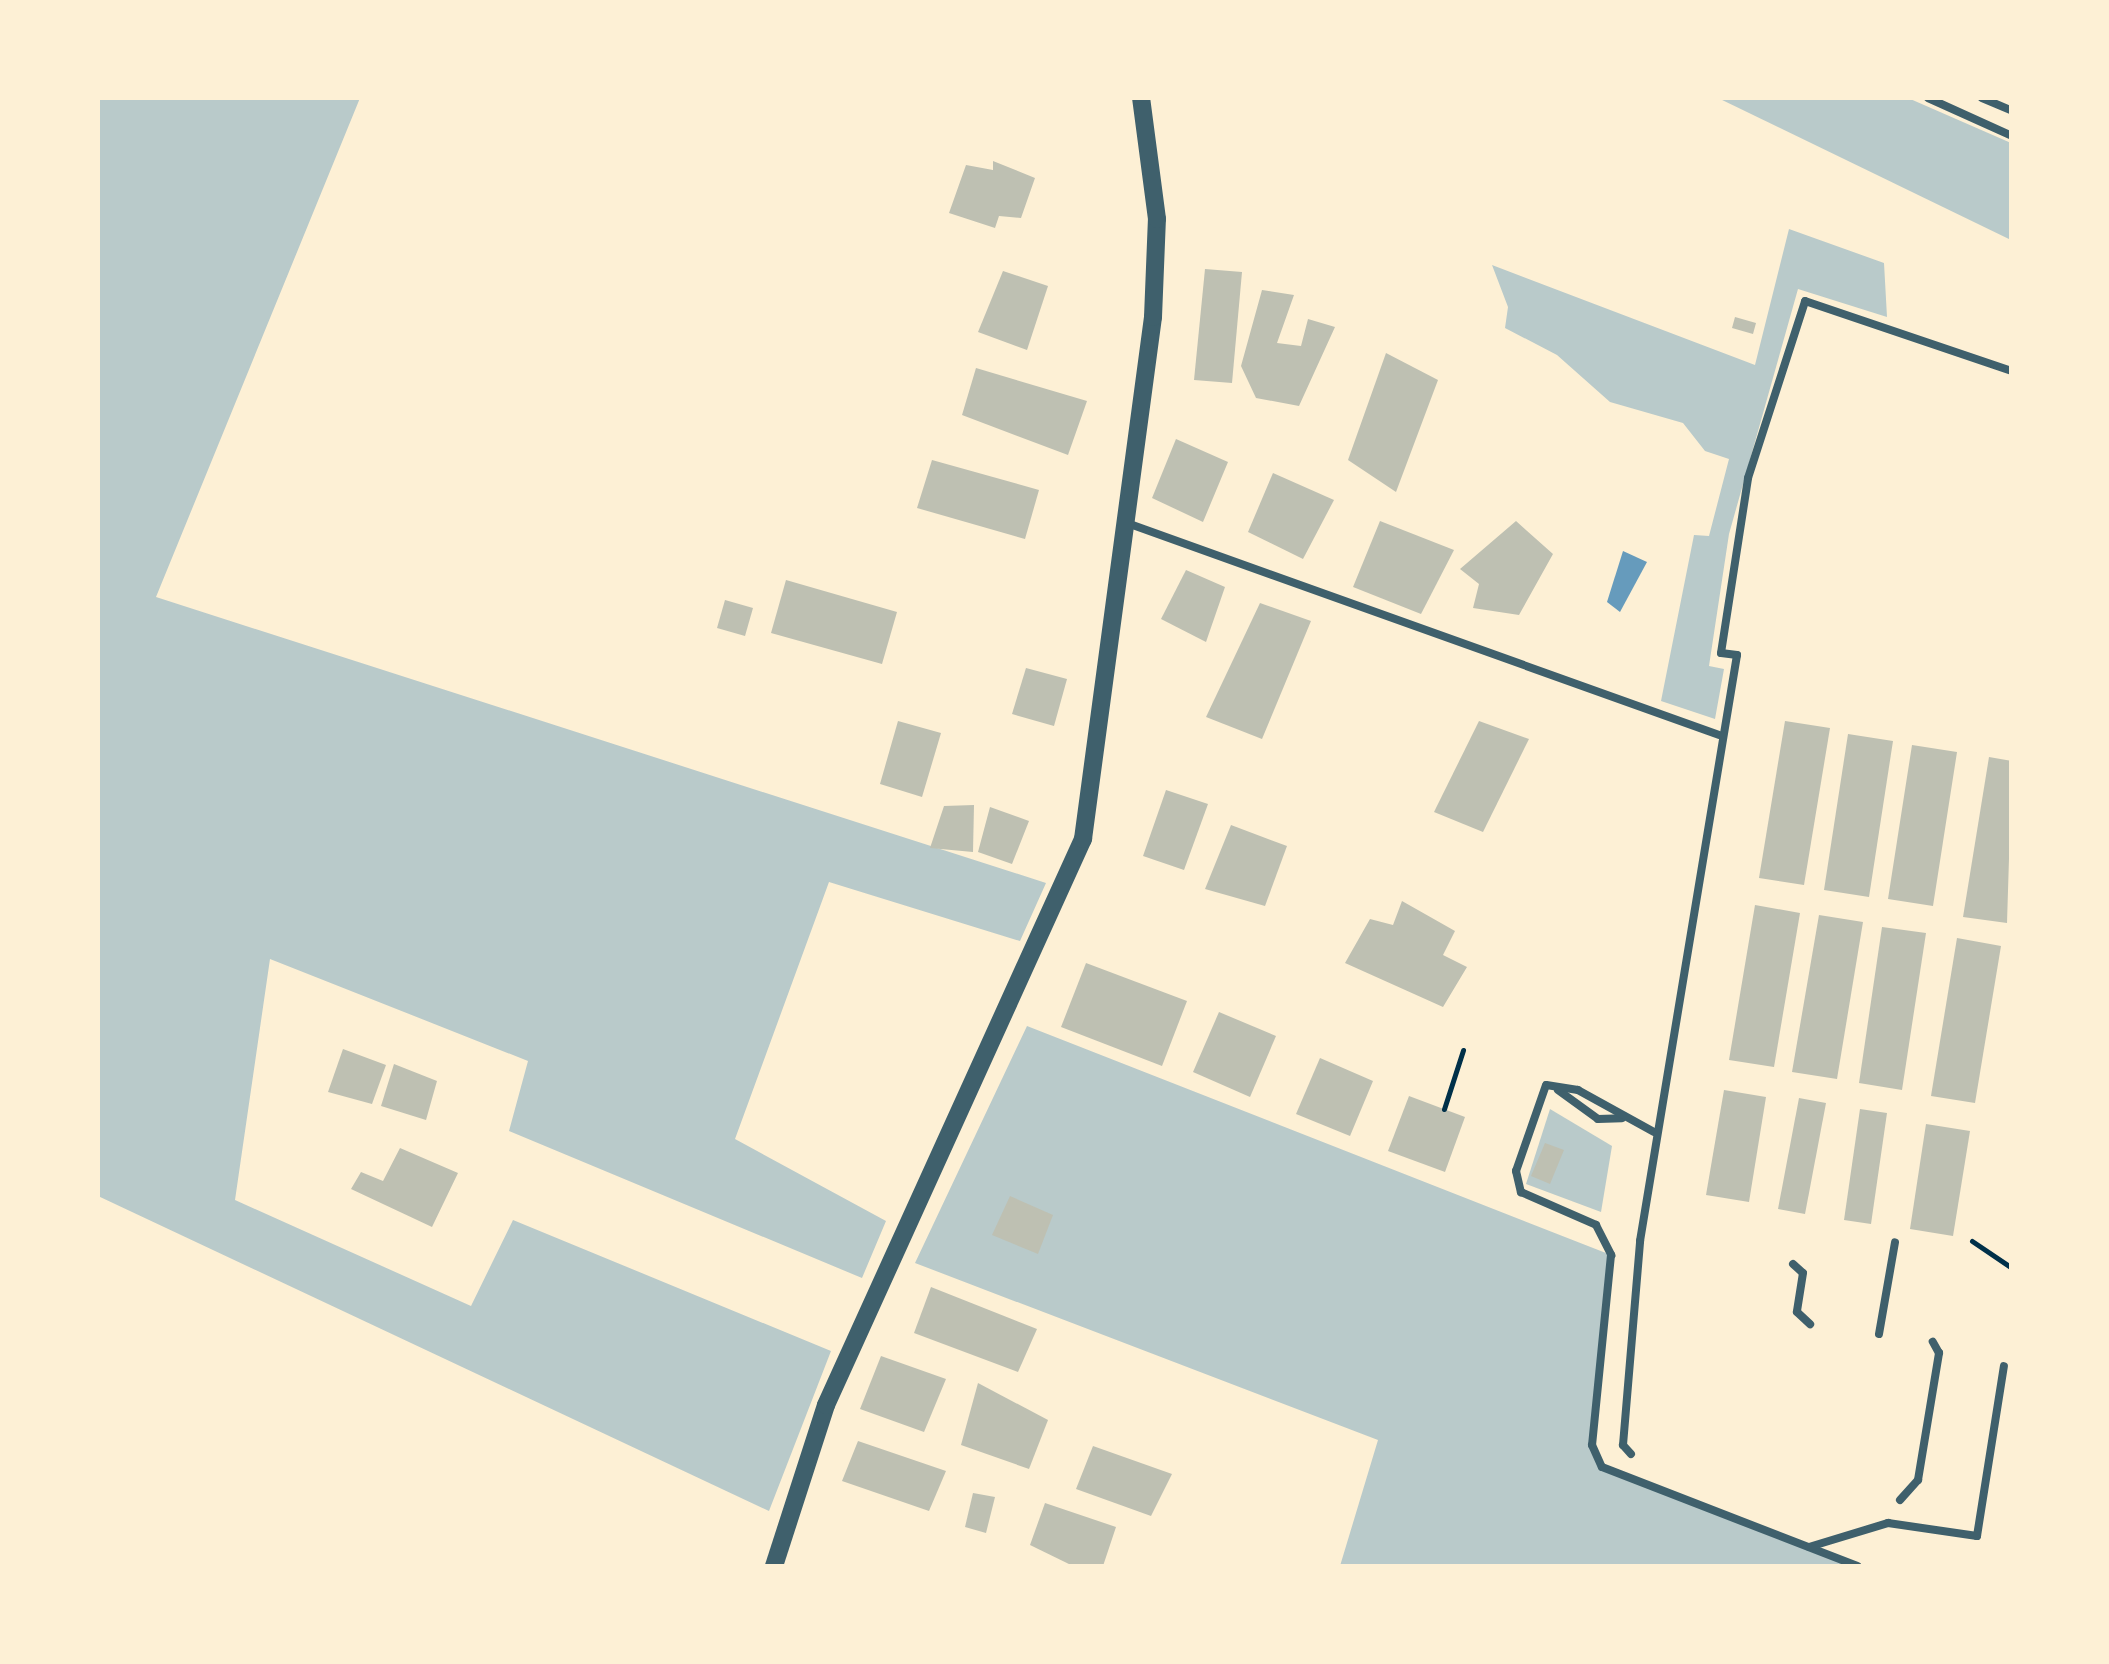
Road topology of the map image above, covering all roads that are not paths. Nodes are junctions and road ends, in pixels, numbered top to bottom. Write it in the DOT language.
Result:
graph roads {
  1 [pos="1141,98"];
  2 [pos="1928,98"];
  3 [pos="1982,98"];
  4 [pos="2012,111"];
  5 [pos="2012,136"];
  6 [pos="2012,370"];
  7 [pos="1127,523"];
  8 [pos="1720,735"];
  9 [pos="1558,1090"];
  10 [pos="1622,1118"];
  11 [pos="1654,1132"];
  12 [pos="1895,1242"];
  13 [pos="1793,1264"];
  14 [pos="1810,1324"];
  15 [pos="1879,1334"];
  16 [pos="1933,1342"];
  17 [pos="2004,1366"];
  18 [pos="1631,1454"];
  19 [pos="1900,1500"];
  20 [pos="1808,1547"];
  21 [pos="774,1566"];
  22 [pos="1856,1566"];
  1 -- 7 [label="street"];
  2 -- 5 [label="lane"];
  3 -- 4 [label="lane"];
  6 -- 8 [label="lane"];
  7 -- 8 [label="lane"];
  7 -- 21 [label="street"];
  8 -- 11 [label="lane"];
  9 -- 10 [label="lane"];
  9 -- 10 [label="lane"];
  9 -- 20 [label="lane"];
  10 -- 11 [label="lane"];
  11 -- 18 [label="lane"];
  12 -- 15 [label="lane"];
  13 -- 14 [label="lane"];
  16 -- 19 [label="lane"];
  17 -- 20 [label="lane"];
  20 -- 22 [label="lane"];
}
